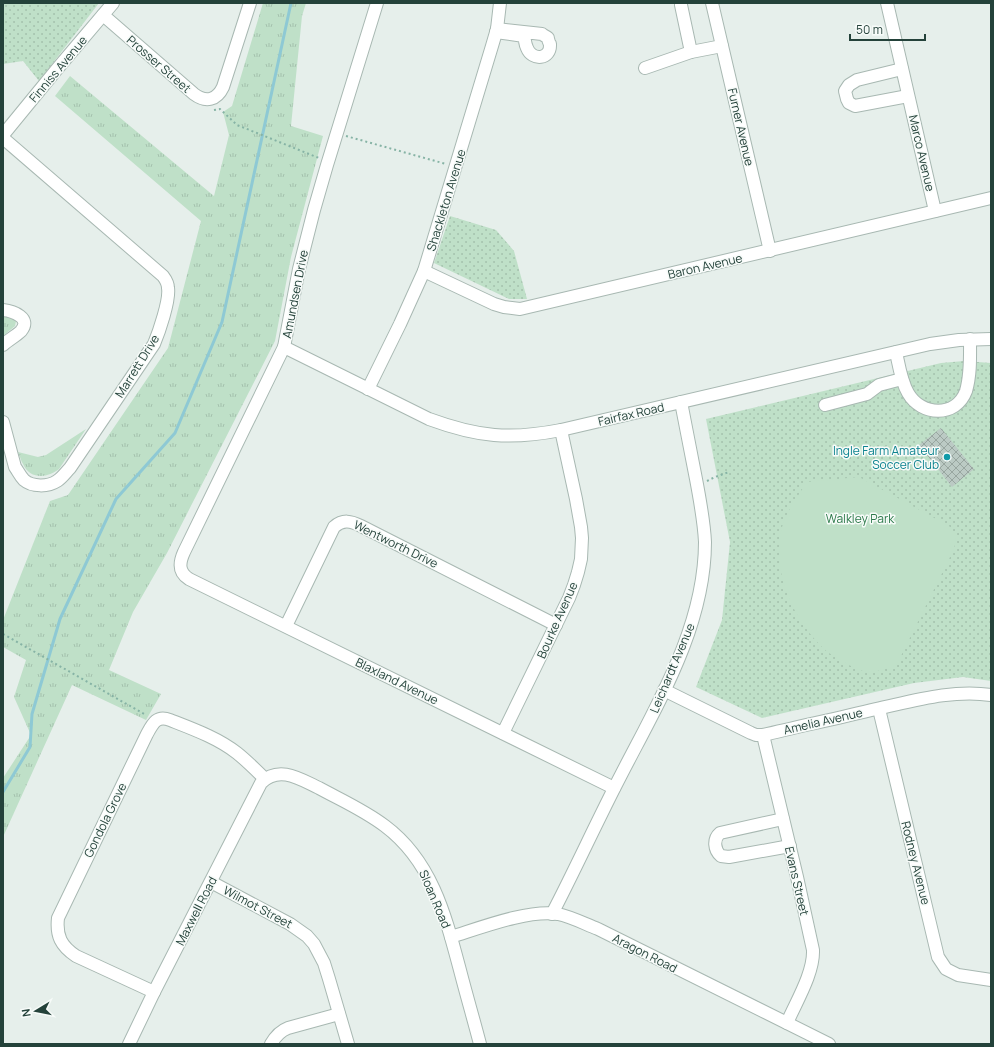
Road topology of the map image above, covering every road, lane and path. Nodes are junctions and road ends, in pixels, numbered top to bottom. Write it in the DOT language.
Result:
graph roads {
  1 [pos="113,3"];
  2 [pos="250,3"];
  3 [pos="377,3"];
  4 [pos="500,3"];
  5 [pos="712,3"];
  6 [pos="887,3"];
  7 [pos="681,5"];
  8 [pos="103,15"];
  9 [pos="722,46"];
  10 [pos="691,52"];
  11 [pos="645,68"];
  12 [pos="902,69"];
  13 [pos="908,96"];
  14 [pos="214,110"];
  15 [pos="337,133"];
  16 [pos="3,137"];
  17 [pos="320,159"];
  18 [pos="456,167"];
  19 [pos="991,198"];
  20 [pos="935,211"];
  21 [pos="770,251"];
  22 [pos="424,271"];
  23 [pos="3,310"];
  24 [pos="970,339"];
  25 [pos="991,339"];
  26 [pos="3,345"];
  27 [pos="284,347"];
  28 [pos="896,352"];
  29 [pos="902,379"];
  30 [pos="368,389"];
  31 [pos="682,402"];
  32 [pos="825,405"];
  33 [pos="3,422"];
  34 [pos="561,430"];
  35 [pos="729,472"];
  36 [pos="698,488"];
  37 [pos="181,571"];
  38 [pos="556,625"];
  39 [pos="286,626"];
  40 [pos="3,634"];
  41 [pos="664,690"];
  42 [pos="991,695"];
  43 [pos="879,709"];
  44 [pos="156,721"];
  45 [pos="503,733"];
  46 [pos="763,735"];
  47 [pos="265,779"];
  48 [pos="614,788"];
  49 [pos="783,819"];
  50 [pos="790,846"];
  51 [pos="211,882"];
  52 [pos="552,914"];
  53 [pos="451,937"];
  54 [pos="991,980"];
  55 [pos="154,992"];
  56 [pos="339,1014"];
  57 [pos="787,1023"];
  58 [pos="129,1044"];
  59 [pos="271,1044"];
  60 [pos="348,1044"];
  61 [pos="480,1044"];
  62 [pos="829,1044"];
  1 -- 8 [label="street, Finniss Avenue"];
  2 -- 8 [label="street, Prosser Street"];
  3 -- 15 [label="street, Amundsen Drive"];
  4 -- 18 [label="street, Shackleton Avenue"];
  5 -- 9 [label="street, Furner Avenue"];
  6 -- 12 [label="street, Marco Avenue"];
  7 -- 10 [label="street"];
  8 -- 16 [label="street, Finniss Avenue"];
  9 -- 10 [label="street"];
  9 -- 21 [label="street, Furner Avenue"];
  10 -- 11 [label="street"];
  12 -- 13 [label="street, Marco Avenue"];
  12 -- 13 [label="street"];
  13 -- 20 [label="street, Marco Avenue"];
  14 -- 17 [label="path"];
  15 -- 18 [label="path"];
  15 -- 27 [label="street, Amundsen Drive"];
  16 -- 33 [label="street, Marrett Drive"];
  18 -- 22 [label="street, Shackleton Avenue"];
  19 -- 20 [label="street, Baron Avenue"];
  20 -- 21 [label="street, Baron Avenue"];
  21 -- 22 [label="street, Baron Avenue"];
  22 -- 30 [label="street, Shackleton Avenue"];
  23 -- 26 [label="street"];
  24 -- 25 [label="street, Fairfax Road"];
  24 -- 28 [label="street, Fairfax Road"];
  24 -- 29 [label="street"];
  27 -- 30 [label="street, Fairfax Road"];
  27 -- 37 [label="street, Amundsen Drive"];
  28 -- 29 [label="street"];
  28 -- 31 [label="street, Fairfax Road"];
  29 -- 32 [label="street"];
  30 -- 34 [label="street, Fairfax Road"];
  31 -- 34 [label="street, Fairfax Road"];
  31 -- 36 [label="street, Leichardt Avenue"];
  34 -- 38 [label="street, Bourke Avenue"];
  35 -- 36 [label="path"];
  36 -- 41 [label="street, Leichardt Avenue"];
  37 -- 39 [label="street, Blaxland Avenue"];
  38 -- 39 [label="street, Wentworth Drive"];
  38 -- 45 [label="street, Bourke Avenue"];
  39 -- 45 [label="street, Blaxland Avenue"];
  40 -- 44 [label="path"];
  41 -- 46 [label="street, Amelia Avenue"];
  41 -- 48 [label="street, Leichardt Avenue"];
  42 -- 43 [label="street, Amelia Avenue"];
  43 -- 46 [label="street, Amelia Avenue"];
  43 -- 54 [label="street, Rodney Avenue"];
  44 -- 47 [label="street"];
  44 -- 55 [label="street, Gondola Grove"];
  45 -- 48 [label="street, Blaxland Avenue"];
  46 -- 49 [label="street, Evans Street"];
  47 -- 51 [label="street, Maxwell Road"];
  47 -- 53 [label="street, Sloan Road"];
  48 -- 52 [label="street, Leichardt Avenue"];
  49 -- 50 [label="street, Evans Street"];
  49 -- 50 [label="street"];
  50 -- 57 [label="street, Evans Street"];
  51 -- 55 [label="street, Maxwell Road"];
  51 -- 56 [label="street, Wilmot Street"];
  52 -- 53 [label="street, Aragon Road"];
  52 -- 57 [label="street, Aragon Road"];
  53 -- 61 [label="street, Sloan Road"];
  55 -- 58 [label="street, Maxwell Road"];
  56 -- 59 [label="street"];
  56 -- 60 [label="street, Wilmot Street"];
  57 -- 62 [label="street, Aragon Road"];
}
